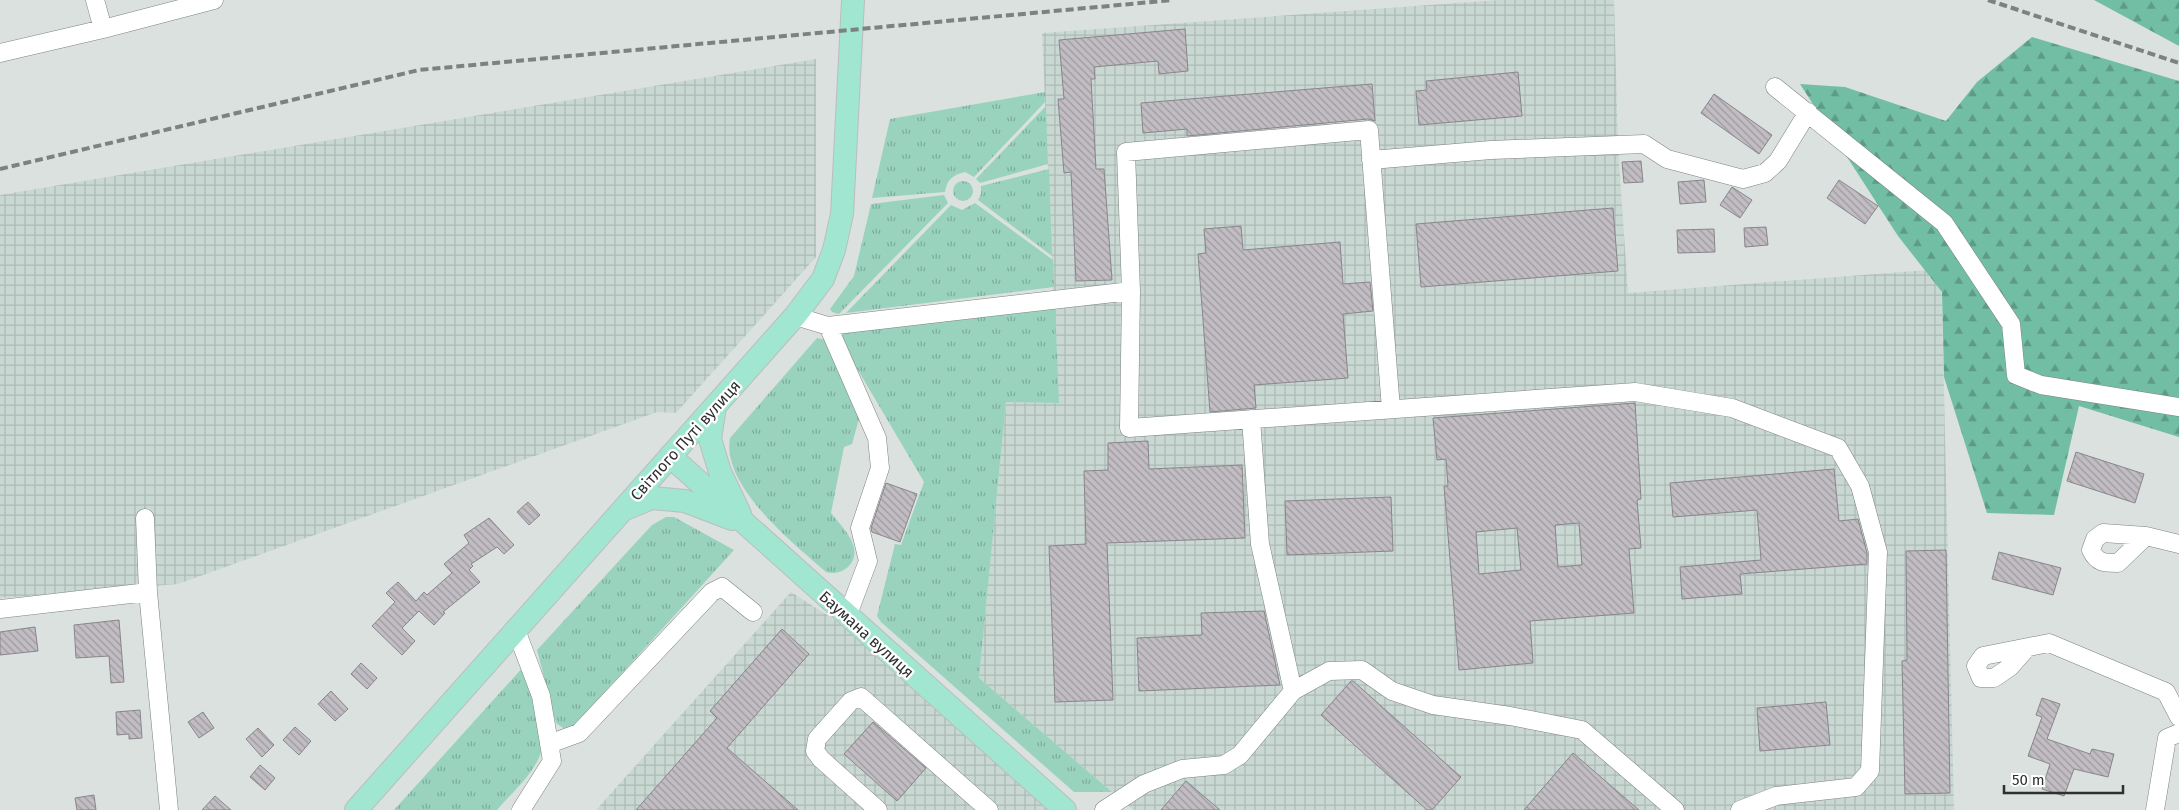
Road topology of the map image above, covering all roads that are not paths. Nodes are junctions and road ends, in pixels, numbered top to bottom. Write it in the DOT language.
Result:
graph roads {
  1 [pos="95,0"];
  2 [pos="214,0"];
  3 [pos="853,0"];
  4 [pos="104,29"];
  5 [pos="0,53"];
  6 [pos="1775,88"];
  7 [pos="1808,112"];
  8 [pos="1371,160"];
  9 [pos="1131,291"];
  10 [pos="795,316"];
  11 [pos="828,326"];
  12 [pos="715,406"];
  13 [pos="2179,407"];
  14 [pos="1391,410"];
  15 [pos="1251,420"];
  16 [pos="670,456"];
  17 [pos="622,510"];
  18 [pos="145,518"];
  19 [pos="745,524"];
  20 [pos="2146,536"];
  21 [pos="2179,544"];
  22 [pos="148,592"];
  23 [pos="0,609"];
  24 [pos="753,612"];
  25 [pos="847,616"];
  26 [pos="516,630"];
  27 [pos="2026,648"];
  28 [pos="1292,691"];
  29 [pos="2179,717"];
  30 [pos="2179,732"];
  31 [pos="549,744"];
  32 [pos="1786,802"];
  33 [pos="1062,809"];
  34 [pos="169,810"];
  35 [pos="356,810"];
  36 [pos="521,810"];
  37 [pos="878,810"];
  38 [pos="988,810"];
  39 [pos="1104,810"];
  40 [pos="1675,810"];
  41 [pos="1740,810"];
  42 [pos="2154,810"];
  1 -- 4 [label="street"];
  2 -- 4 [label="street"];
  3 -- 10 [label="main road, Світлого Путі вулиця"];
  4 -- 5 [label="street"];
  6 -- 7 [label="street"];
  7 -- 8 [label="street"];
  7 -- 13 [label="street"];
  8 -- 9 [label="street"];
  8 -- 14 [label="street"];
  9 -- 11 [label="street"];
  9 -- 15 [label="street"];
  10 -- 11 [label="street"];
  10 -- 12 [label="main road, Світлого Путі вулиця"];
  11 -- 25 [label="street"];
  12 -- 16 [label="main road, Світлого Путі вулиця"];
  12 -- 19 [label="main road"];
  14 -- 15 [label="street"];
  14 -- 32 [label="street"];
  15 -- 28 [label="street"];
  16 -- 17 [label="main road, Світлого Путі вулиця"];
  16 -- 19 [label="main road, Баумана вулиця"];
  17 -- 19 [label="main road"];
  17 -- 26 [label="main road, Світлого Путі вулиця"];
  18 -- 22 [label="street"];
  19 -- 25 [label="main road, Баумана вулиця"];
  20 -- 21 [label="street"];
  22 -- 23 [label="street"];
  22 -- 34 [label="street"];
  24 -- 31 [label="street"];
  25 -- 33 [label="main road, Баумана вулиця"];
  26 -- 31 [label="street"];
  26 -- 35 [label="main road, Світлого Путі вулиця"];
  27 -- 29 [label="street"];
  28 -- 39 [label="street"];
  28 -- 40 [label="street"];
  30 -- 42 [label="street"];
  31 -- 36 [label="street"];
  32 -- 41 [label="street"];
  37 -- 38 [label="street"];
}
